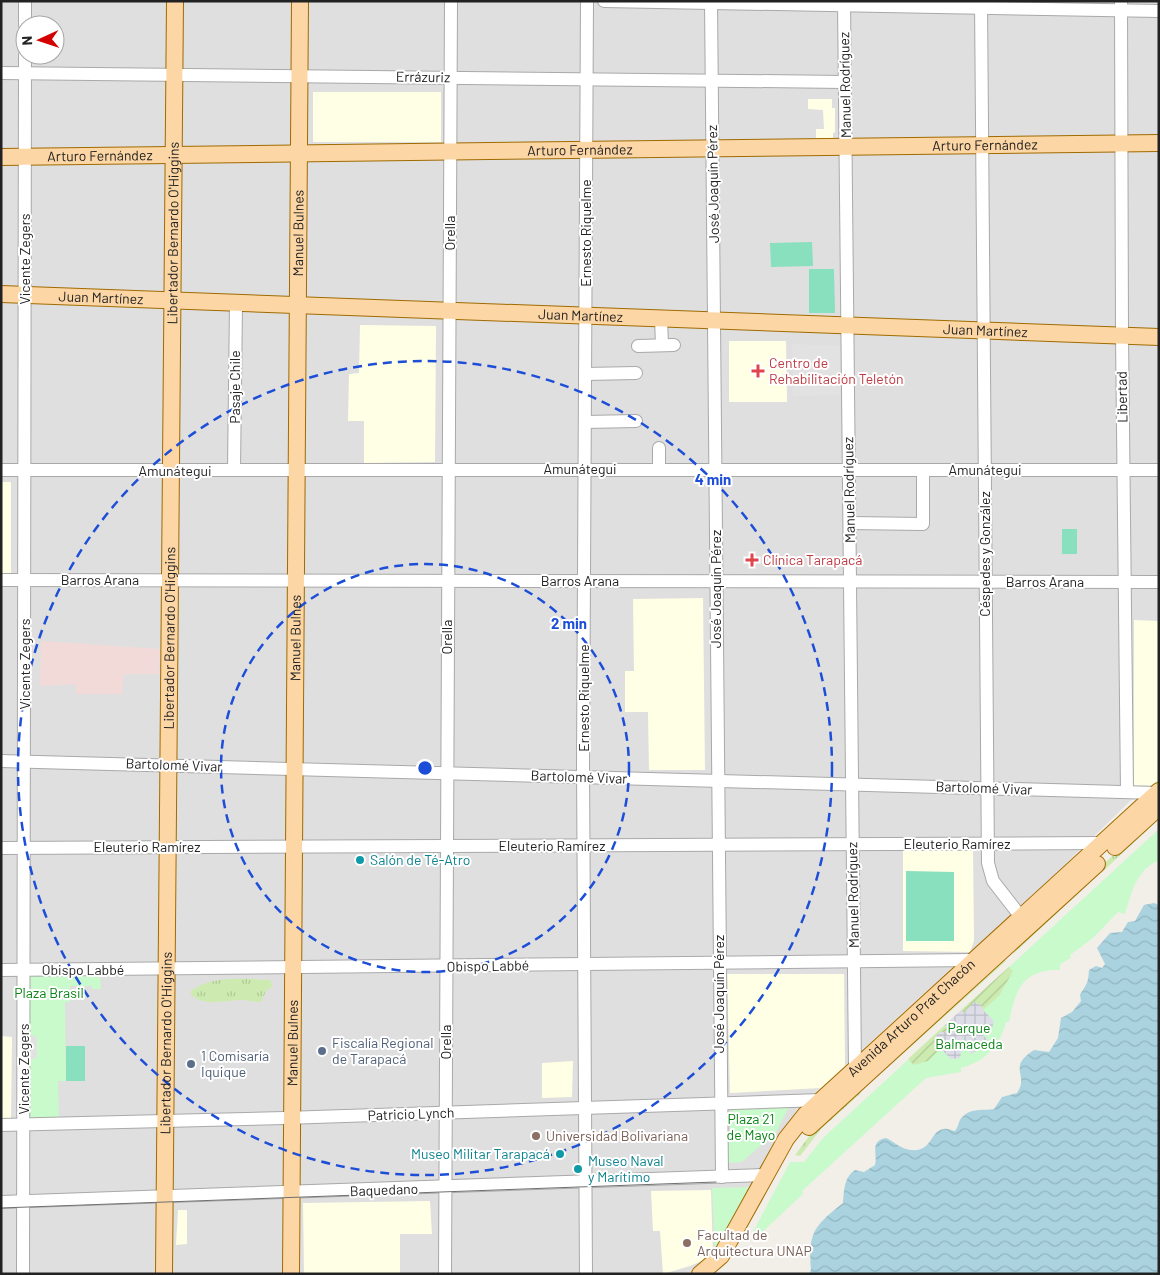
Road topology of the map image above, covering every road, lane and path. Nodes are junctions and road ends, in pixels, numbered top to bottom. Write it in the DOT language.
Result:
graph roads {
  1 [pos="25,1"];
  2 [pos="175,1"];
  3 [pos="300,1"];
  4 [pos="451,1"];
  5 [pos="587,1"];
  6 [pos="604,1"];
  7 [pos="711,2"];
  8 [pos="844,3"];
  9 [pos="920,4"];
  10 [pos="981,4"];
  11 [pos="1042,5"];
  12 [pos="1121,6"];
  13 [pos="1159,11"];
  14 [pos="25,15"];
  15 [pos="25,65"];
  16 [pos="1,73"];
  17 [pos="25,73"];
  18 [pos="174,74"];
  19 [pos="300,76"];
  20 [pos="451,78"];
  21 [pos="586,79"];
  22 [pos="712,81"];
  23 [pos="845,82"];
  24 [pos="1122,143"];
  25 [pos="1159,143"];
  26 [pos="982,145"];
  27 [pos="846,147"];
  28 [pos="712,148"];
  29 [pos="586,150"];
  30 [pos="450,152"];
  31 [pos="299,154"];
  32 [pos="173,155"];
  33 [pos="1,157"];
  34 [pos="25,157"];
  35 [pos="1,294"];
  36 [pos="25,295"];
  37 [pos="172,300"];
  38 [pos="236,303"];
  39 [pos="298,305"];
  40 [pos="449,311"];
  41 [pos="585,316"];
  42 [pos="661,319"];
  43 [pos="714,320"];
  44 [pos="848,325"];
  45 [pos="984,330"];
  46 [pos="1122,335"];
  47 [pos="1159,336"];
  48 [pos="638,346"];
  49 [pos="636,373"];
  50 [pos="585,374"];
  51 [pos="636,421"];
  52 [pos="585,422"];
  53 [pos="659,448"];
  54 [pos="448,469"];
  55 [pos="585,469"];
  56 [pos="659,469"];
  57 [pos="1,470"];
  58 [pos="25,470"];
  59 [pos="234,470"];
  60 [pos="297,470"];
  61 [pos="716,470"];
  62 [pos="849,470"];
  63 [pos="923,470"];
  64 [pos="985,470"];
  65 [pos="1123,470"];
  66 [pos="1159,470"];
  67 [pos="171,471"];
  68 [pos="850,523"];
  69 [pos="1,580"];
  70 [pos="25,580"];
  71 [pos="170,580"];
  72 [pos="296,580"];
  73 [pos="448,581"];
  74 [pos="584,581"];
  75 [pos="716,581"];
  76 [pos="850,581"];
  77 [pos="986,582"];
  78 [pos="1124,582"];
  79 [pos="1159,582"];
  80 [pos="1,761"];
  81 [pos="24,761"];
  82 [pos="168,765"];
  83 [pos="295,769"];
  84 [pos="447,773"];
  85 [pos="583,777"];
  86 [pos="718,780"];
  87 [pos="852,784"];
  88 [pos="987,788"];
  89 [pos="1127,792"];
  90 [pos="1158,797"];
  91 [pos="1129,834"];
  92 [pos="1102,843"];
  93 [pos="853,844"];
  94 [pos="987,844"];
  95 [pos="584,845"];
  96 [pos="718,845"];
  97 [pos="294,846"];
  98 [pos="446,846"];
  99 [pos="168,847"];
  100 [pos="1,848"];
  101 [pos="24,848"];
  102 [pos="1022,925"];
  103 [pos="974,960"];
  104 [pos="854,961"];
  105 [pos="719,963"];
  106 [pos="584,964"];
  107 [pos="446,966"];
  108 [pos="294,968"];
  109 [pos="167,969"];
  110 [pos="1,970"];
  111 [pos="24,970"];
  112 [pos="855,1068"];
  113 [pos="821,1100"];
  114 [pos="720,1103"];
  115 [pos="584,1108"];
  116 [pos="446,1113"];
  117 [pos="292,1118"];
  118 [pos="165,1121"];
  119 [pos="1,1125"];
  120 [pos="23,1125"];
  121 [pos="766,1175"];
  122 [pos="722,1177"];
  123 [pos="585,1182"];
  124 [pos="445,1188"];
  125 [pos="292,1192"];
  126 [pos="165,1197"];
  127 [pos="1,1202"];
  128 [pos="23,1202"];
  129 [pos="23,1274"];
  130 [pos="164,1274"];
  131 [pos="291,1274"];
  132 [pos="445,1274"];
  133 [pos="586,1274"];
  134 [pos="700,1274"];
  135 [pos="719,1274"];
  1 -- 14 [label="street"];
  2 -- 18 [label="main road, Libertador Bernardo O'Higgins"];
  3 -- 19 [label="main road, Manuel Bulnes"];
  4 -- 20 [label="street, Orella"];
  5 -- 21 [label="street, Ernesto Riquelme"];
  6 -- 7 [label="street"];
  7 -- 8 [label="street"];
  7 -- 22 [label="street, José Joaquín Pérez"];
  8 -- 9 [label="street"];
  8 -- 23 [label="street, Manuel Rodríguez"];
  9 -- 10 [label="street"];
  10 -- 11 [label="street"];
  10 -- 26 [label="street, Céspedes y González"];
  11 -- 12 [label="street"];
  12 -- 13 [label="street"];
  12 -- 24 [label="street, Libertad"];
  15 -- 17 [label="street, Vicente Zegers"];
  16 -- 17 [label="street, Errázuriz"];
  17 -- 18 [label="street, Errázuriz"];
  17 -- 34 [label="street, Vicente Zegers"];
  18 -- 19 [label="street, Errázuriz"];
  18 -- 32 [label="main road, Libertador Bernardo O'Higgins"];
  19 -- 20 [label="street, Errázuriz"];
  19 -- 31 [label="main road, Manuel Bulnes"];
  20 -- 21 [label="street, Errázuriz"];
  20 -- 30 [label="street, Orella"];
  21 -- 22 [label="street, Errázuriz"];
  21 -- 29 [label="street, Ernesto Riquelme"];
  22 -- 23 [label="street, Errázuriz"];
  22 -- 28 [label="street, José Joaquín Pérez"];
  23 -- 27 [label="street, Manuel Rodríguez"];
  24 -- 25 [label="main road, Arturo Fernández"];
  24 -- 26 [label="main road, Arturo Fernández"];
  24 -- 46 [label="street, Libertad"];
  26 -- 27 [label="main road, Arturo Fernández"];
  26 -- 45 [label="street, Céspedes y González"];
  27 -- 28 [label="main road, Arturo Fernández"];
  27 -- 44 [label="street, Manuel Rodríguez"];
  28 -- 29 [label="main road, Arturo Fernández"];
  28 -- 43 [label="street, José Joaquín Pérez"];
  29 -- 30 [label="main road, Arturo Fernández"];
  29 -- 41 [label="street, Ernesto Riquelme"];
  30 -- 31 [label="main road, Arturo Fernández"];
  30 -- 40 [label="street, Orella"];
  31 -- 32 [label="main road, Arturo Fernández"];
  31 -- 39 [label="main road, Manuel Bulnes"];
  32 -- 34 [label="main road, Arturo Fernández"];
  32 -- 37 [label="main road, Libertador Bernardo O'Higgins"];
  33 -- 34 [label="main road, Arturo Fernández"];
  34 -- 36 [label="street, Vicente Zegers"];
  35 -- 36 [label="main road, Juan Martínez"];
  36 -- 37 [label="main road, Juan Martínez"];
  36 -- 58 [label="street, Vicente Zegers"];
  37 -- 38 [label="main road, Juan Martínez"];
  37 -- 67 [label="main road, Libertador Bernardo O'Higgins"];
  38 -- 39 [label="main road, Juan Martínez"];
  38 -- 59 [label="street, Pasaje Chile"];
  39 -- 40 [label="main road, Juan Martínez"];
  39 -- 60 [label="main road, Manuel Bulnes"];
  40 -- 41 [label="main road, Juan Martínez"];
  40 -- 54 [label="street, Orella"];
  41 -- 42 [label="main road, Juan Martínez"];
  41 -- 50 [label="street, Ernesto Riquelme"];
  42 -- 43 [label="main road, Juan Martínez"];
  42 -- 48 [label="street"];
  43 -- 44 [label="main road, Juan Martínez"];
  43 -- 61 [label="street, José Joaquín Pérez"];
  44 -- 45 [label="main road, Juan Martínez"];
  44 -- 62 [label="street, Manuel Rodríguez"];
  45 -- 46 [label="main road, Juan Martínez"];
  45 -- 64 [label="street, Céspedes y González"];
  46 -- 47 [label="main road, Juan Martínez"];
  46 -- 65 [label="street, Libertad"];
  49 -- 50 [label="street"];
  50 -- 52 [label="street, Ernesto Riquelme"];
  51 -- 52 [label="street"];
  52 -- 55 [label="street, Ernesto Riquelme"];
  53 -- 56 [label="street"];
  54 -- 55 [label="street, Amunátegui"];
  54 -- 60 [label="street, Amunátegui"];
  54 -- 73 [label="street, Orella"];
  55 -- 56 [label="street, Amunátegui"];
  55 -- 74 [label="street, Ernesto Riquelme"];
  56 -- 61 [label="street, Amunátegui"];
  57 -- 58 [label="street, Amunátegui"];
  58 -- 67 [label="street, Amunátegui"];
  58 -- 70 [label="street, Vicente Zegers"];
  59 -- 60 [label="street, Amunátegui"];
  59 -- 67 [label="street, Amunátegui"];
  60 -- 72 [label="main road, Manuel Bulnes"];
  61 -- 62 [label="street, Amunátegui"];
  61 -- 75 [label="street, José Joaquín Pérez"];
  62 -- 63 [label="street, Amunátegui"];
  62 -- 68 [label="street, Manuel Rodríguez"];
  63 -- 64 [label="street, Amunátegui"];
  63 -- 68 [label="street"];
  64 -- 65 [label="street, Amunátegui"];
  64 -- 77 [label="street, Céspedes y González"];
  65 -- 66 [label="street, Amunátegui"];
  65 -- 78 [label="street, Libertad"];
  67 -- 71 [label="main road, Libertador Bernardo O'Higgins"];
  68 -- 76 [label="street, Manuel Rodríguez"];
  69 -- 70 [label="street, Barros Arana"];
  70 -- 71 [label="street, Barros Arana"];
  70 -- 81 [label="street, Vicente Zegers"];
  71 -- 72 [label="street, Barros Arana"];
  71 -- 82 [label="main road, Libertador Bernardo O'Higgins"];
  72 -- 73 [label="street, Barros Arana"];
  72 -- 83 [label="main road, Manuel Bulnes"];
  73 -- 74 [label="street, Barros Arana"];
  73 -- 84 [label="street, Orella"];
  74 -- 75 [label="street, Barros Arana"];
  74 -- 85 [label="street, Ernesto Riquelme"];
  75 -- 76 [label="street, Barros Arana"];
  75 -- 86 [label="street, José Joaquín Pérez"];
  76 -- 77 [label="street, Barros Arana"];
  76 -- 87 [label="street, Manuel Rodríguez"];
  77 -- 78 [label="street, Barros Arana"];
  77 -- 88 [label="street, Céspedes y González"];
  78 -- 79 [label="street, Barros Arana"];
  78 -- 89 [label="street, Libertad"];
  80 -- 81 [label="street, Bartolomé Vivar"];
  81 -- 82 [label="street, Bartolomé Vivar"];
  81 -- 101 [label="street, Vicente Zegers"];
  82 -- 83 [label="street, Bartolomé Vivar"];
  82 -- 99 [label="main road, Libertador Bernardo O'Higgins"];
  83 -- 84 [label="street, Bartolomé Vivar"];
  83 -- 97 [label="main road, Manuel Bulnes"];
  84 -- 85 [label="street, Bartolomé Vivar"];
  84 -- 98 [label="street, Orella"];
  85 -- 86 [label="street, Bartolomé Vivar"];
  85 -- 95 [label="street, Ernesto Riquelme"];
  86 -- 87 [label="street, Bartolomé Vivar"];
  86 -- 96 [label="street, José Joaquín Pérez"];
  87 -- 88 [label="street, Bartolomé Vivar"];
  87 -- 93 [label="street, Manuel Rodríguez"];
  88 -- 89 [label="street, Bartolomé Vivar"];
  88 -- 94 [label="street, Céspedes y González"];
  89 -- 90 [label="street, Bartolomé Vivar"];
  90 -- 91 [label="main road, Avenida Arturo Prat Chacón"];
  90 -- 92 [label="main road, Avenida Arturo Prat Chacón"];
  91 -- 92 [label="main road"];
  91 -- 102 [label="main road, Avenida Arturo Prat Chacón"];
  92 -- 94 [label="street, Eleuterio Ramírez"];
  92 -- 102 [label="main road, Avenida Arturo Prat Chacón"];
  93 -- 94 [label="street, Eleuterio Ramírez"];
  93 -- 96 [label="street, Eleuterio Ramírez"];
  93 -- 104 [label="street, Manuel Rodríguez"];
  94 -- 102 [label="street, Céspedes y González"];
  95 -- 96 [label="street, Eleuterio Ramírez"];
  95 -- 98 [label="street, Eleuterio Ramírez"];
  95 -- 106 [label="street, Ernesto Riquelme"];
  96 -- 105 [label="street, José Joaquín Pérez"];
  97 -- 98 [label="street, Eleuterio Ramírez"];
  97 -- 99 [label="street, Eleuterio Ramírez"];
  97 -- 108 [label="main road, Manuel Bulnes"];
  98 -- 107 [label="street, Orella"];
  99 -- 101 [label="street, Eleuterio Ramírez"];
  99 -- 109 [label="main road, Libertador Bernardo O'Higgins"];
  100 -- 101 [label="street, Eleuterio Ramírez"];
  101 -- 111 [label="street, Vicente Zegers"];
  102 -- 103 [label="main road, Avenida Arturo Prat Chacón"];
  102 -- 135 [label="main road, Avenida Arturo Prat Chacón"];
  103 -- 104 [label="street, Obispo Labbé"];
  103 -- 112 [label="main road, Avenida Arturo Prat Chacón"];
  104 -- 105 [label="street, Obispo Labbé"];
  104 -- 112 [label="street, Manuel Rodríguez"];
  105 -- 106 [label="street, Obispo Labbé"];
  105 -- 114 [label="street, José Joaquín Pérez"];
  106 -- 107 [label="street, Obispo Labbé"];
  106 -- 115 [label="street, Ernesto Riquelme"];
  107 -- 108 [label="street, Obispo Labbé"];
  107 -- 116 [label="street, Orella"];
  108 -- 109 [label="street, Obispo Labbé"];
  108 -- 117 [label="main road, Manuel Bulnes"];
  109 -- 111 [label="street, Obispo Labbé"];
  109 -- 118 [label="main road, Libertador Bernardo O'Higgins"];
  110 -- 111 [label="street, Obispo Labbé"];
  111 -- 120 [label="street, Vicente Zegers"];
  112 -- 113 [label="main road, Avenida Arturo Prat Chacón"];
  113 -- 114 [label="street, Patricio Lynch"];
  113 -- 121 [label="main road, Avenida Arturo Prat Chacón"];
  114 -- 115 [label="street, Patricio Lynch"];
  114 -- 122 [label="street, José Joaquín Pérez"];
  115 -- 116 [label="street, Patricio Lynch"];
  115 -- 123 [label="street, Ernesto Riquelme"];
  116 -- 117 [label="street, Patricio Lynch"];
  116 -- 124 [label="street, Orella"];
  117 -- 118 [label="street, Patricio Lynch"];
  117 -- 125 [label="main road, Manuel Bulnes"];
  118 -- 120 [label="street, Patricio Lynch"];
  118 -- 126 [label="main road, Libertador Bernardo O'Higgins"];
  119 -- 120 [label="street, Patricio Lynch"];
  120 -- 128 [label="street, Vicente Zegers"];
  121 -- 122 [label="street, Baquedano"];
  121 -- 134 [label="main road, Avenida Arturo Prat Chacón"];
  122 -- 123 [label="street, Baquedano"];
  123 -- 124 [label="street, Baquedano"];
  123 -- 133 [label="street, Ernesto Riquelme"];
  124 -- 125 [label="street, Baquedano"];
  124 -- 132 [label="street, Orella"];
  125 -- 126 [label="street, Baquedano"];
  125 -- 131 [label="main road, Manuel Bulnes"];
  126 -- 128 [label="street, Baquedano"];
  126 -- 130 [label="main road, Libertador Bernardo O'Higgins"];
  127 -- 128 [label="street, Baquedano"];
  128 -- 129 [label="street, Vicente Zegers"];
}
